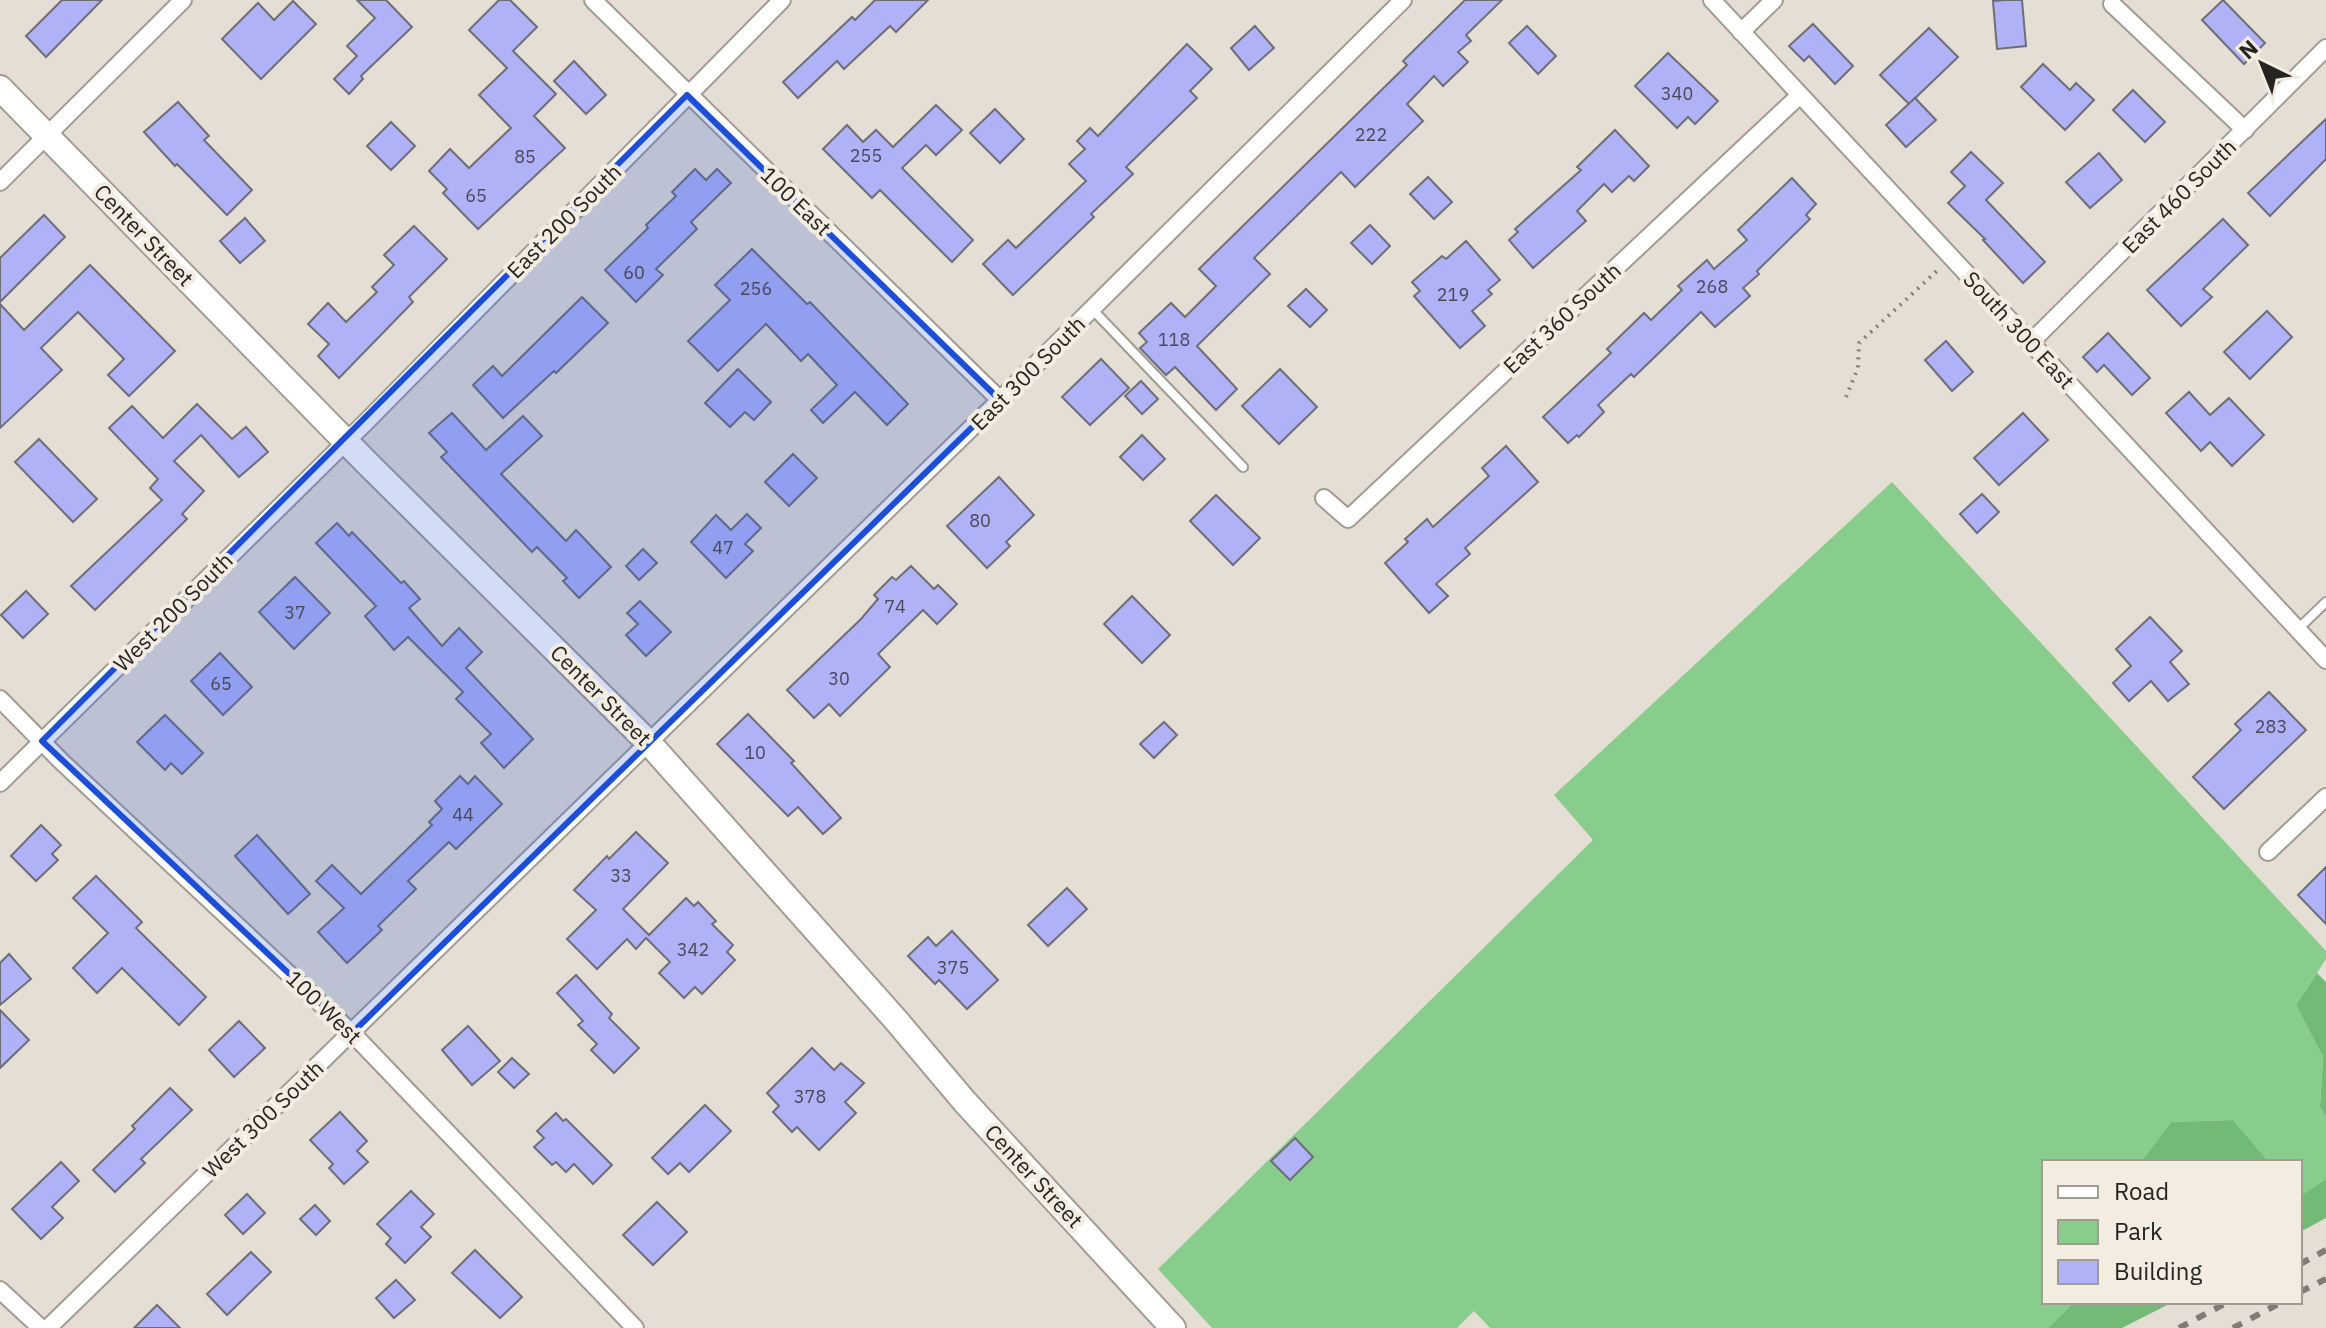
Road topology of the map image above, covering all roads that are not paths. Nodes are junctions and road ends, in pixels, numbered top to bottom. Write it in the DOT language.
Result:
graph roads {
  1 [pos="183,0"];
  2 [pos="593,0"];
  3 [pos="782,0"];
  4 [pos="1403,0"];
  5 [pos="1712,0"];
  6 [pos="1774,0"];
  7 [pos="2112,4"];
  8 [pos="1741,32"];
  9 [pos="2326,48"];
  10 [pos="0,88"];
  11 [pos="687,95"];
  12 [pos="1800,95"];
  13 [pos="2245,130"];
  14 [pos="47,136"];
  15 [pos="0,182"];
  16 [pos="1092,309"];
  17 [pos="2030,343"];
  18 [pos="1000,400"];
  19 [pos="346,441"];
  20 [pos="1243,467"];
  21 [pos="1324,498"];
  22 [pos="2326,602"];
  23 [pos="2297,630"];
  24 [pos="2326,660"];
  25 [pos="0,699"];
  26 [pos="42,741"];
  27 [pos="649,743"];
  28 [pos="0,783"];
  29 [pos="2326,797"];
  30 [pos="2268,852"];
  31 [pos="352,1033"];
  32 [pos="0,1290"];
  33 [pos="41,1328"];
  34 [pos="48,1328"];
  35 [pos="635,1328"];
  36 [pos="1173,1328"];
  1 -- 14 [label="street"];
  2 -- 11 [label="street, 100 East"];
  3 -- 11 [label="street, East 200 South"];
  4 -- 16 [label="street, East 300 South"];
  5 -- 8 [label="street, South 300 East"];
  6 -- 8 [label="street"];
  7 -- 13 [label="street"];
  8 -- 12 [label="street, South 300 East"];
  9 -- 13 [label="street, East 460 South"];
  10 -- 14 [label="street, Center Street"];
  11 -- 18 [label="street, 100 East"];
  11 -- 19 [label="street, East 200 South"];
  12 -- 17 [label="street, South 300 East"];
  12 -- 21 [label="street, East 360 South"];
  13 -- 17 [label="street, East 460 South"];
  14 -- 15 [label="street"];
  14 -- 19 [label="street, Center Street"];
  16 -- 18 [label="street, East 300 South"];
  16 -- 20 [label="lane"];
  17 -- 23 [label="street, South 300 East"];
  18 -- 27 [label="street, East 300 South"];
  19 -- 26 [label="street, West 200 South"];
  19 -- 27 [label="street, Center Street"];
  22 -- 23 [label="lane"];
  23 -- 24 [label="street, South 300 East"];
  25 -- 26 [label="street, 100 West"];
  26 -- 28 [label="street, West 200 South"];
  26 -- 31 [label="street, 100 West"];
  27 -- 31 [label="street, West 300 South"];
  27 -- 36 [label="street, Center Street"];
  29 -- 30 [label="street"];
  31 -- 34 [label="street, West 300 South"];
  31 -- 35 [label="street, 100 West"];
  32 -- 33 [label="street"];
}
